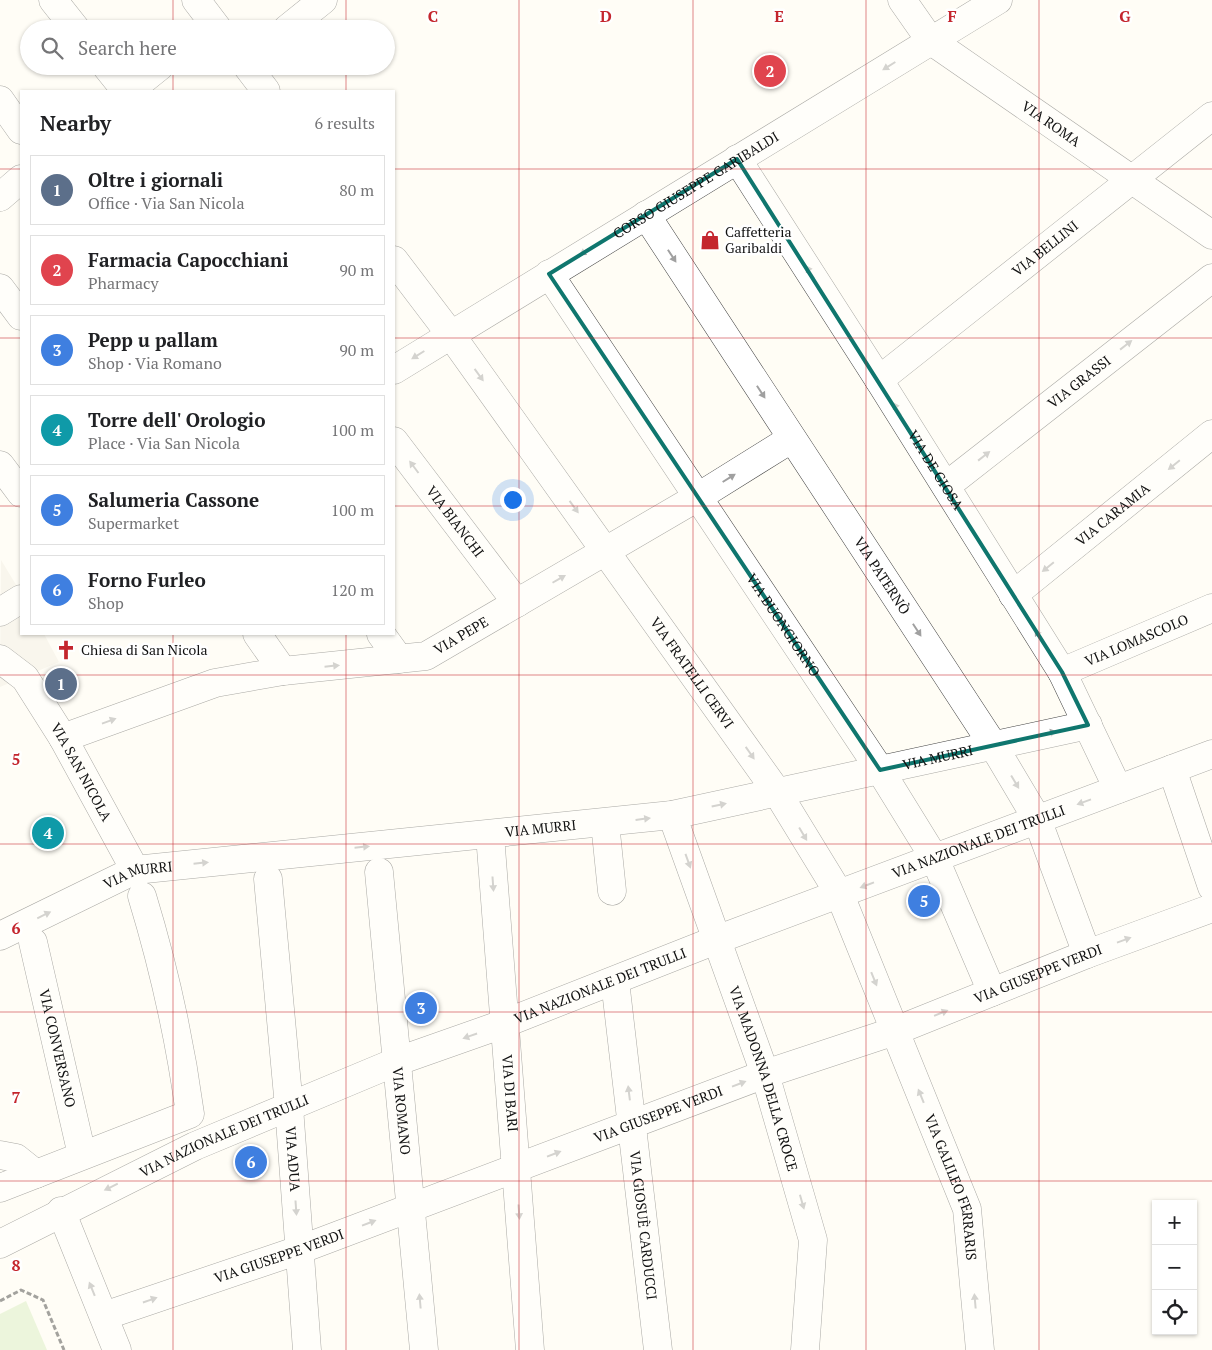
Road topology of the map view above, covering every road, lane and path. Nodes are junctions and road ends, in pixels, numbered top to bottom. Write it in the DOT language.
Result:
graph roads {
  1 [pos="53,0"];
  2 [pos="196,0"];
  3 [pos="323,0"];
  4 [pos="902,0"];
  5 [pos="998,0"];
  6 [pos="69,20"];
  7 [pos="209,20"];
  8 [pos="298,20"];
  9 [pos="930,40"];
  10 [pos="114,75"];
  11 [pos="148,75"];
  12 [pos="254,75"];
  13 [pos="126,90"];
  14 [pos="128,90"];
  15 [pos="265,90"];
  16 [pos="0,100"];
  17 [pos="1212,116"];
  18 [pos="20,129"];
  19 [pos="737,159"];
  20 [pos="1131,179"];
  21 [pos="20,180"];
  22 [pos="0,197"];
  23 [pos="646,215"];
  24 [pos="1212,235"];
  25 [pos="395,261"];
  26 [pos="549,274"];
  27 [pos="1212,278"];
  28 [pos="0,288"];
  29 [pos="20,315"];
  30 [pos="451,335"];
  31 [pos="395,369"];
  32 [pos="879,380"];
  33 [pos="1212,434"];
  34 [pos="791,439"];
  35 [pos="395,442"];
  36 [pos="0,465"];
  37 [pos="946,486"];
  38 [pos="20,492"];
  39 [pos="698,497"];
  40 [pos="606,551"];
  41 [pos="1013,595"];
  42 [pos="20,600"];
  43 [pos="517,603"];
  44 [pos="1212,608"];
  45 [pos="0,612"];
  46 [pos="258,635"];
  47 [pos="382,635"];
  48 [pos="0,659"];
  49 [pos="399,659"];
  50 [pos="283,671"];
  51 [pos="1062,672"];
  52 [pos="1088,725"];
  53 [pos="63,738"];
  54 [pos="993,745"];
  55 [pos="1212,754"];
  56 [pos="1172,769"];
  57 [pos="880,770"];
  58 [pos="1118,789"];
  59 [pos="778,792"];
  60 [pos="672,815"];
  61 [pos="1037,819"];
  62 [pos="605,823"];
  63 [pos="490,835"];
  64 [pos="935,859"];
  65 [pos="135,870"];
  66 [pos="379,872"];
  67 [pos="268,879"];
  68 [pos="1212,887"];
  69 [pos="612,891"];
  70 [pos="840,895"];
  71 [pos="142,896"];
  72 [pos="1212,908"];
  73 [pos="0,936"];
  74 [pos="716,940"];
  75 [pos="33,942"];
  76 [pos="1087,954"];
  77 [pos="615,981"];
  78 [pos="992,992"];
  79 [pos="503,1024"];
  80 [pos="895,1031"];
  81 [pos="398,1061"];
  82 [pos="765,1074"];
  83 [pos="289,1107"];
  84 [pos="633,1124"];
  85 [pos="0,1155"];
  86 [pos="82,1155"];
  87 [pos="516,1169"];
  88 [pos="36,1174"];
  89 [pos="0,1188"];
  90 [pos="412,1207"];
  91 [pos="61,1211"];
  92 [pos="0,1244"];
  93 [pos="299,1250"];
  94 [pos="0,1301"];
  95 [pos="104,1316"];
  96 [pos="64,1350"];
  97 [pos="118,1350"];
  98 [pos="307,1350"];
  99 [pos="424,1350"];
  100 [pos="530,1350"];
  101 [pos="658,1350"];
  102 [pos="805,1350"];
  103 [pos="980,1350"];
  1 -- 6 [label="street"];
  2 -- 7 [label="street"];
  3 -- 8 [label="street"];
  4 -- 9 [label="street, VIA ROMA"];
  5 -- 9 [label="street, CORSO GIUSEPPE GARIBALDI"];
  9 -- 19 [label="street, CORSO GIUSEPPE GARIBALDI, one-way"];
  9 -- 20 [label="street, VIA ROMA"];
  10 -- 13 [label="street"];
  11 -- 14 [label="street"];
  12 -- 15 [label="street"];
  16 -- 18 [label="street"];
  17 -- 20 [label="street, VIA BELLINI"];
  19 -- 23 [label="street, CORSO GIUSEPPE GARIBALDI"];
  32 -- 19 [label="street, VIA DE GIOSA, one-way"];
  20 -- 24 [label="street, VIA ROMA"];
  20 -- 32 [label="street, VIA BELLINI"];
  21 -- 22 [label="street"];
  23 -- 26 [label="street, CORSO GIUSEPPE GARIBALDI, one-way"];
  23 -- 34 [label="street, VIA PATERNÒ, one-way"];
  25 -- 30 [label="street, VIA FRATELLI CERVI"];
  26 -- 30 [label="street, CORSO GIUSEPPE GARIBALDI"];
  26 -- 39 [label="street, VIA BUONGIORNO"];
  37 -- 27 [label="street, VIA GRASSI, one-way"];
  28 -- 29 [label="street"];
  30 -- 31 [label="street, CORSO GIUSEPPE GARIBALDI, one-way"];
  30 -- 40 [label="street, VIA FRATELLI CERVI, one-way"];
  37 -- 32 [label="street, VIA DE GIOSA, one-way"];
  33 -- 41 [label="street, VIA CARAMIA, one-way"];
  39 -- 34 [label="street, VIA PEPE, one-way"];
  34 -- 54 [label="street, VIA PATERNÒ, one-way"];
  43 -- 35 [label="street, VIA BIANCHI, one-way"];
  36 -- 38 [label="street"];
  37 -- 41 [label="street, VIA DE GIOSA"];
  39 -- 40 [label="street, VIA PEPE"];
  39 -- 57 [label="street, VIA BUONGIORNO"];
  43 -- 40 [label="street, VIA PEPE, one-way"];
  40 -- 59 [label="street, VIA FRATELLI CERVI, one-way"];
  51 -- 41 [label="street, VIA DE GIOSA, one-way"];
  42 -- 45 [label="street"];
  43 -- 49 [label="street, VIA PEPE"];
  44 -- 51 [label="street, VIA LOMASCOLO"];
  46 -- 50 [label="street"];
  47 -- 49 [label="street"];
  48 -- 53 [label="street, VIA SAN NICOLA"];
  50 -- 49 [label="street, VIA PEPE, one-way"];
  53 -- 50 [label="street, VIA PEPE, one-way"];
  51 -- 52 [label="street, VIA DE GIOSA"];
  54 -- 52 [label="street, VIA MURRI, one-way"];
  52 -- 58 [label="street, VIA DE GIOSA"];
  53 -- 65 [label="street, VIA SAN NICOLA"];
  54 -- 57 [label="street, VIA MURRI"];
  54 -- 61 [label="street, VIA PATERNÒ, one-way"];
  55 -- 56 [label="street, VIA NAZIONALE DEI TRULLI"];
  56 -- 58 [label="street, VIA NAZIONALE DEI TRULLI"];
  56 -- 68 [label="street"];
  57 -- 59 [label="street, VIA MURRI"];
  57 -- 64 [label="street, VIA BUONGIORNO"];
  58 -- 61 [label="street, VIA NAZIONALE DEI TRULLI, one-way"];
  60 -- 59 [label="street, VIA MURRI, one-way"];
  59 -- 70 [label="street, VIA FRATELLI CERVI, one-way"];
  62 -- 60 [label="street, VIA MURRI, one-way"];
  60 -- 74 [label="street, VIA MADONNA DELLA CROCE, one-way"];
  61 -- 64 [label="street, VIA NAZIONALE DEI TRULLI"];
  61 -- 76 [label="street, VIA PATERNÒ"];
  62 -- 63 [label="street, VIA MURRI"];
  62 -- 69 [label="street"];
  65 -- 63 [label="street, VIA MURRI, one-way"];
  63 -- 79 [label="street, VIA DI BARI, one-way"];
  64 -- 70 [label="street, VIA NAZIONALE DEI TRULLI, one-way"];
  64 -- 78 [label="street, VIA BUONGIORNO"];
  73 -- 65 [label="street, VIA MURRI, one-way"];
  66 -- 81 [label="street, VIA ROMANO"];
  67 -- 83 [label="street, VIA ADUA"];
  70 -- 74 [label="street, VIA NAZIONALE DEI TRULLI"];
  70 -- 80 [label="street, VIA FRATELLI CERVI, one-way"];
  71 -- 86 [label="street"];
  76 -- 72 [label="street, VIA GIUSEPPE VERDI, one-way"];
  74 -- 77 [label="street, VIA NAZIONALE DEI TRULLI"];
  74 -- 82 [label="street, VIA MADONNA DELLA CROCE"];
  75 -- 86 [label="street, VIA CONVERSANO"];
  76 -- 78 [label="street, VIA GIUSEPPE VERDI"];
  77 -- 79 [label="street, VIA NAZIONALE DEI TRULLI"];
  84 -- 77 [label="street, VIA GIOSUÈ CARDUCCI, one-way"];
  80 -- 78 [label="street, VIA GIUSEPPE VERDI, one-way"];
  79 -- 81 [label="street, VIA NAZIONALE DEI TRULLI, one-way"];
  79 -- 87 [label="street, VIA DI BARI"];
  80 -- 82 [label="street, VIA GIUSEPPE VERDI"];
  103 -- 80 [label="street, VIA GALILEO FERRARIS, one-way"];
  81 -- 83 [label="street, VIA NAZIONALE DEI TRULLI"];
  81 -- 90 [label="street, VIA ROMANO"];
  84 -- 82 [label="street, VIA GIUSEPPE VERDI, one-way"];
  82 -- 102 [label="street, VIA MADONNA DELLA CROCE, one-way"];
  83 -- 91 [label="street, VIA NAZIONALE DEI TRULLI, one-way"];
  83 -- 93 [label="street, VIA ADUA, one-way"];
  87 -- 84 [label="street, VIA GIUSEPPE VERDI, one-way"];
  84 -- 101 [label="street, VIA GIOSUÈ CARDUCCI"];
  85 -- 88 [label="street"];
  86 -- 88 [label="street"];
  87 -- 90 [label="street, VIA GIUSEPPE VERDI"];
  87 -- 100 [label="street, VIA DI BARI, one-way"];
  88 -- 89 [label="street"];
  93 -- 90 [label="street, VIA GIUSEPPE VERDI, one-way"];
  99 -- 90 [label="street, VIA ROMANO, one-way"];
  91 -- 92 [label="street, VIA NAZIONALE DEI TRULLI"];
  95 -- 91 [label="street, one-way"];
  95 -- 93 [label="street, VIA GIUSEPPE VERDI, one-way"];
  93 -- 98 [label="street, VIA ADUA"];
  94 -- 96 [label="path"];
  95 -- 97 [label="street"];
}
